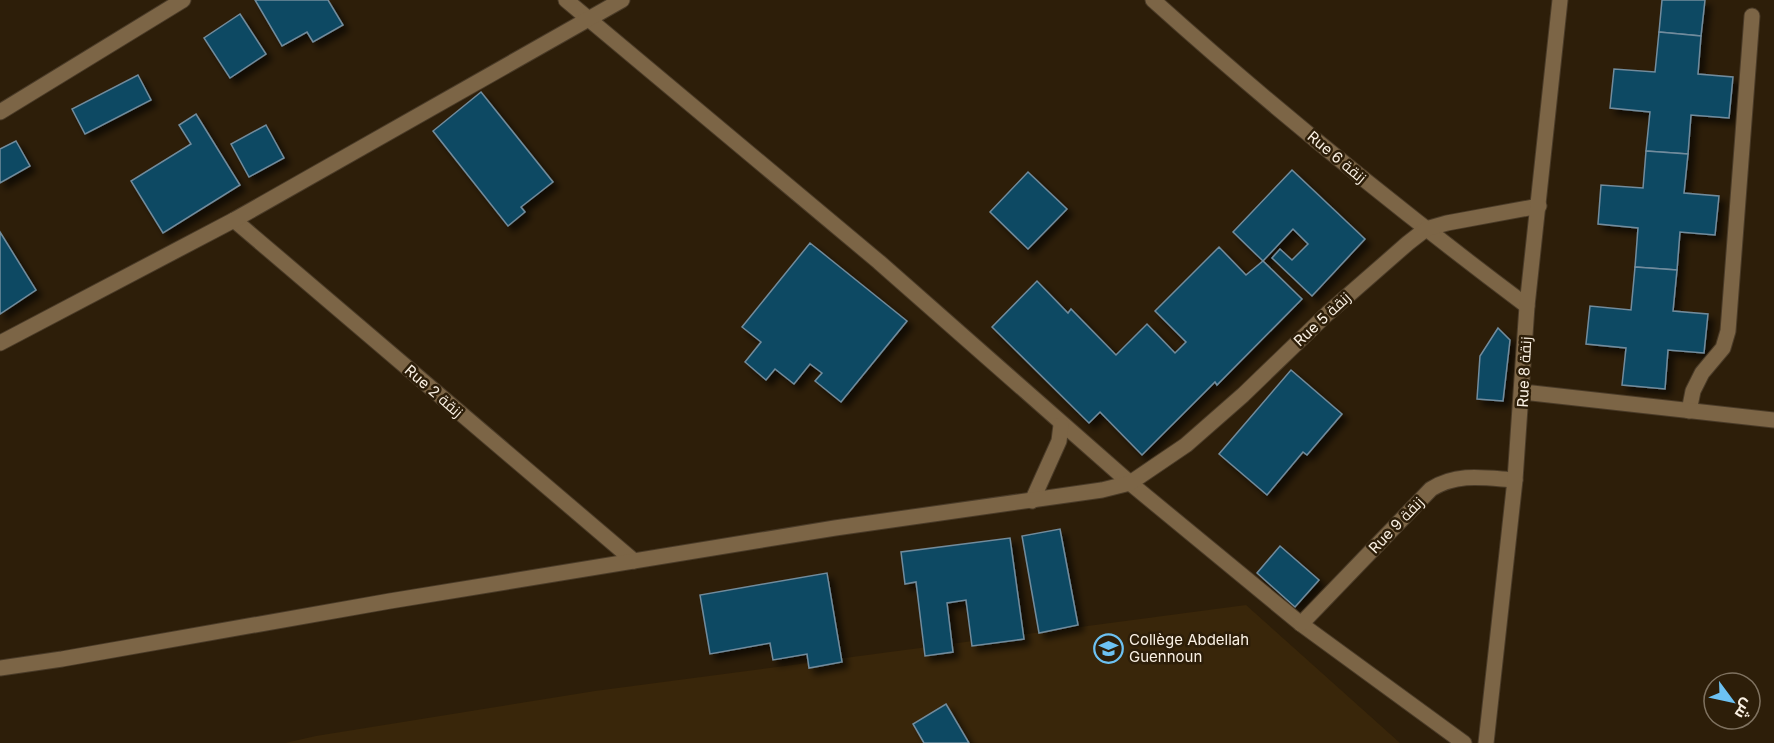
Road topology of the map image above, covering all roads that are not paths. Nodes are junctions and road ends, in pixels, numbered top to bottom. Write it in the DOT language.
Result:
graph roads {
  1 [pos="183,0"];
  2 [pos="566,0"];
  3 [pos="622,0"];
  4 [pos="1153,0"];
  5 [pos="1560,0"];
  6 [pos="1752,16"];
  7 [pos="588,18"];
  8 [pos="0,112"];
  9 [pos="1539,206"];
  10 [pos="234,219"];
  11 [pos="1426,229"];
  12 [pos="1527,306"];
  13 [pos="0,343"];
  14 [pos="1523,392"];
  15 [pos="1689,411"];
  16 [pos="1774,420"];
  17 [pos="1061,424"];
  18 [pos="1515,480"];
  19 [pos="1130,483"];
  20 [pos="1032,501"];
  21 [pos="634,561"];
  22 [pos="1301,624"];
  23 [pos="0,668"];
  24 [pos="1464,743"];
  25 [pos="1486,743"];
  1 -- 8 [label="street"];
  2 -- 7 [label="street"];
  3 -- 7 [label="street"];
  4 -- 11 [label="street, Rue 6 زنقة"];
  5 -- 9 [label="street, Rue 8 زنقة"];
  6 -- 15 [label="street"];
  7 -- 10 [label="street"];
  7 -- 17 [label="street"];
  9 -- 11 [label="street, Rue 5 زنقة"];
  9 -- 12 [label="street, Rue 8 زنقة"];
  10 -- 13 [label="street"];
  10 -- 21 [label="street, Rue 2 زنقة"];
  11 -- 12 [label="street, Rue 6 زنقة"];
  11 -- 19 [label="street, Rue 5 زنقة"];
  12 -- 14 [label="street, Rue 8 زنقة"];
  14 -- 15 [label="street"];
  14 -- 18 [label="street, Rue 8 زنقة"];
  15 -- 16 [label="street"];
  17 -- 19 [label="street"];
  17 -- 20 [label="street"];
  18 -- 22 [label="street, Rue 9 زنقة"];
  18 -- 25 [label="street, Rue 8 زنقة"];
  19 -- 20 [label="street"];
  19 -- 22 [label="street"];
  20 -- 21 [label="street"];
  21 -- 23 [label="street"];
  22 -- 24 [label="street"];
}
